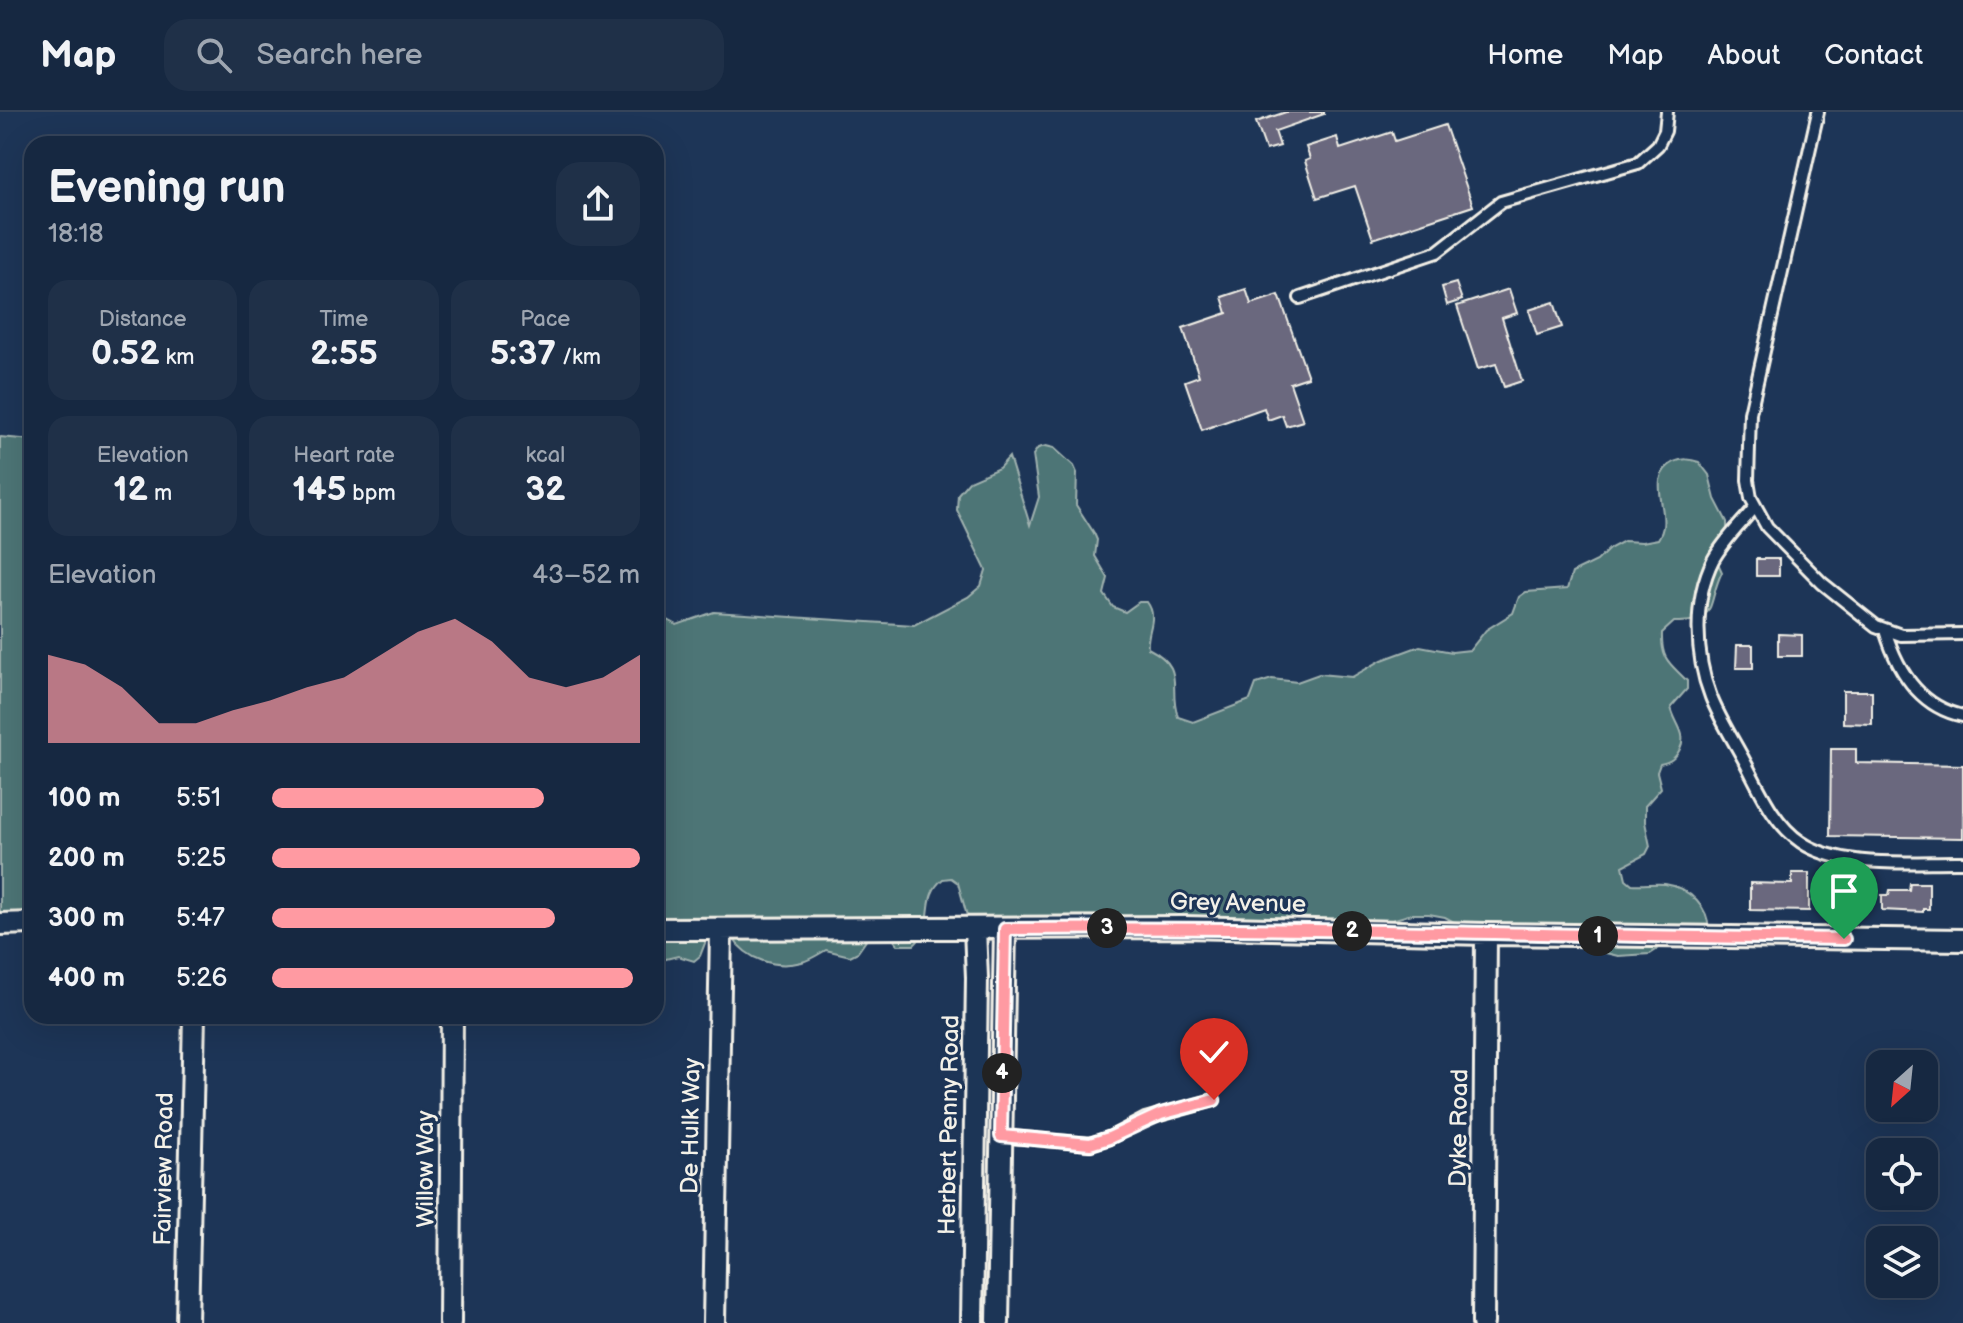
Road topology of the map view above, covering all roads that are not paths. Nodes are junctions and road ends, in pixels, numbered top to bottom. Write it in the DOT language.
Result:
graph roads {
  1 [pos="1667,112"];
  2 [pos="1818,112"];
  3 [pos="1300,298"];
  4 [pos="1755,507"];
  5 [pos="1885,630"];
  6 [pos="1963,634"];
  7 [pos="1963,716"];
  8 [pos="1963,862"];
  9 [pos="24,923"];
  10 [pos="0,924"];
  11 [pos="975,928"];
  12 [pos="664,929"];
  13 [pos="1005,929"];
  14 [pos="721,930"];
  15 [pos="1486,934"];
  16 [pos="1963,940"];
  17 [pos="194,1024"];
  18 [pos="452,1024"];
  19 [pos="1214,1100"];
  20 [pos="1001,1136"];
  21 [pos="187,1323"];
  22 [pos="450,1323"];
  23 [pos="714,1323"];
  24 [pos="972,1323"];
  25 [pos="998,1323"];
  26 [pos="1483,1323"];
  1 -- 3 [label="lane"];
  2 -- 4 [label="lane"];
  4 -- 5 [label="lane"];
  4 -- 8 [label="lane"];
  5 -- 6 [label="lane"];
  5 -- 7 [label="lane"];
  9 -- 10 [label="street"];
  11 -- 13 [label="street, Grey Avenue"];
  11 -- 14 [label="street, Grey Avenue"];
  11 -- 24 [label="street, Herbert Penny Road"];
  12 -- 14 [label="street, Grey Avenue"];
  13 -- 15 [label="street, Grey Avenue"];
  13 -- 20 [label="street"];
  14 -- 23 [label="street, De Hulk Way"];
  15 -- 16 [label="street, Grey Avenue"];
  15 -- 26 [label="street, Dyke Road"];
  17 -- 21 [label="street, Fairview Road"];
  18 -- 22 [label="street, Willow Way"];
  19 -- 20 [label="lane"];
  20 -- 25 [label="street"];
}
